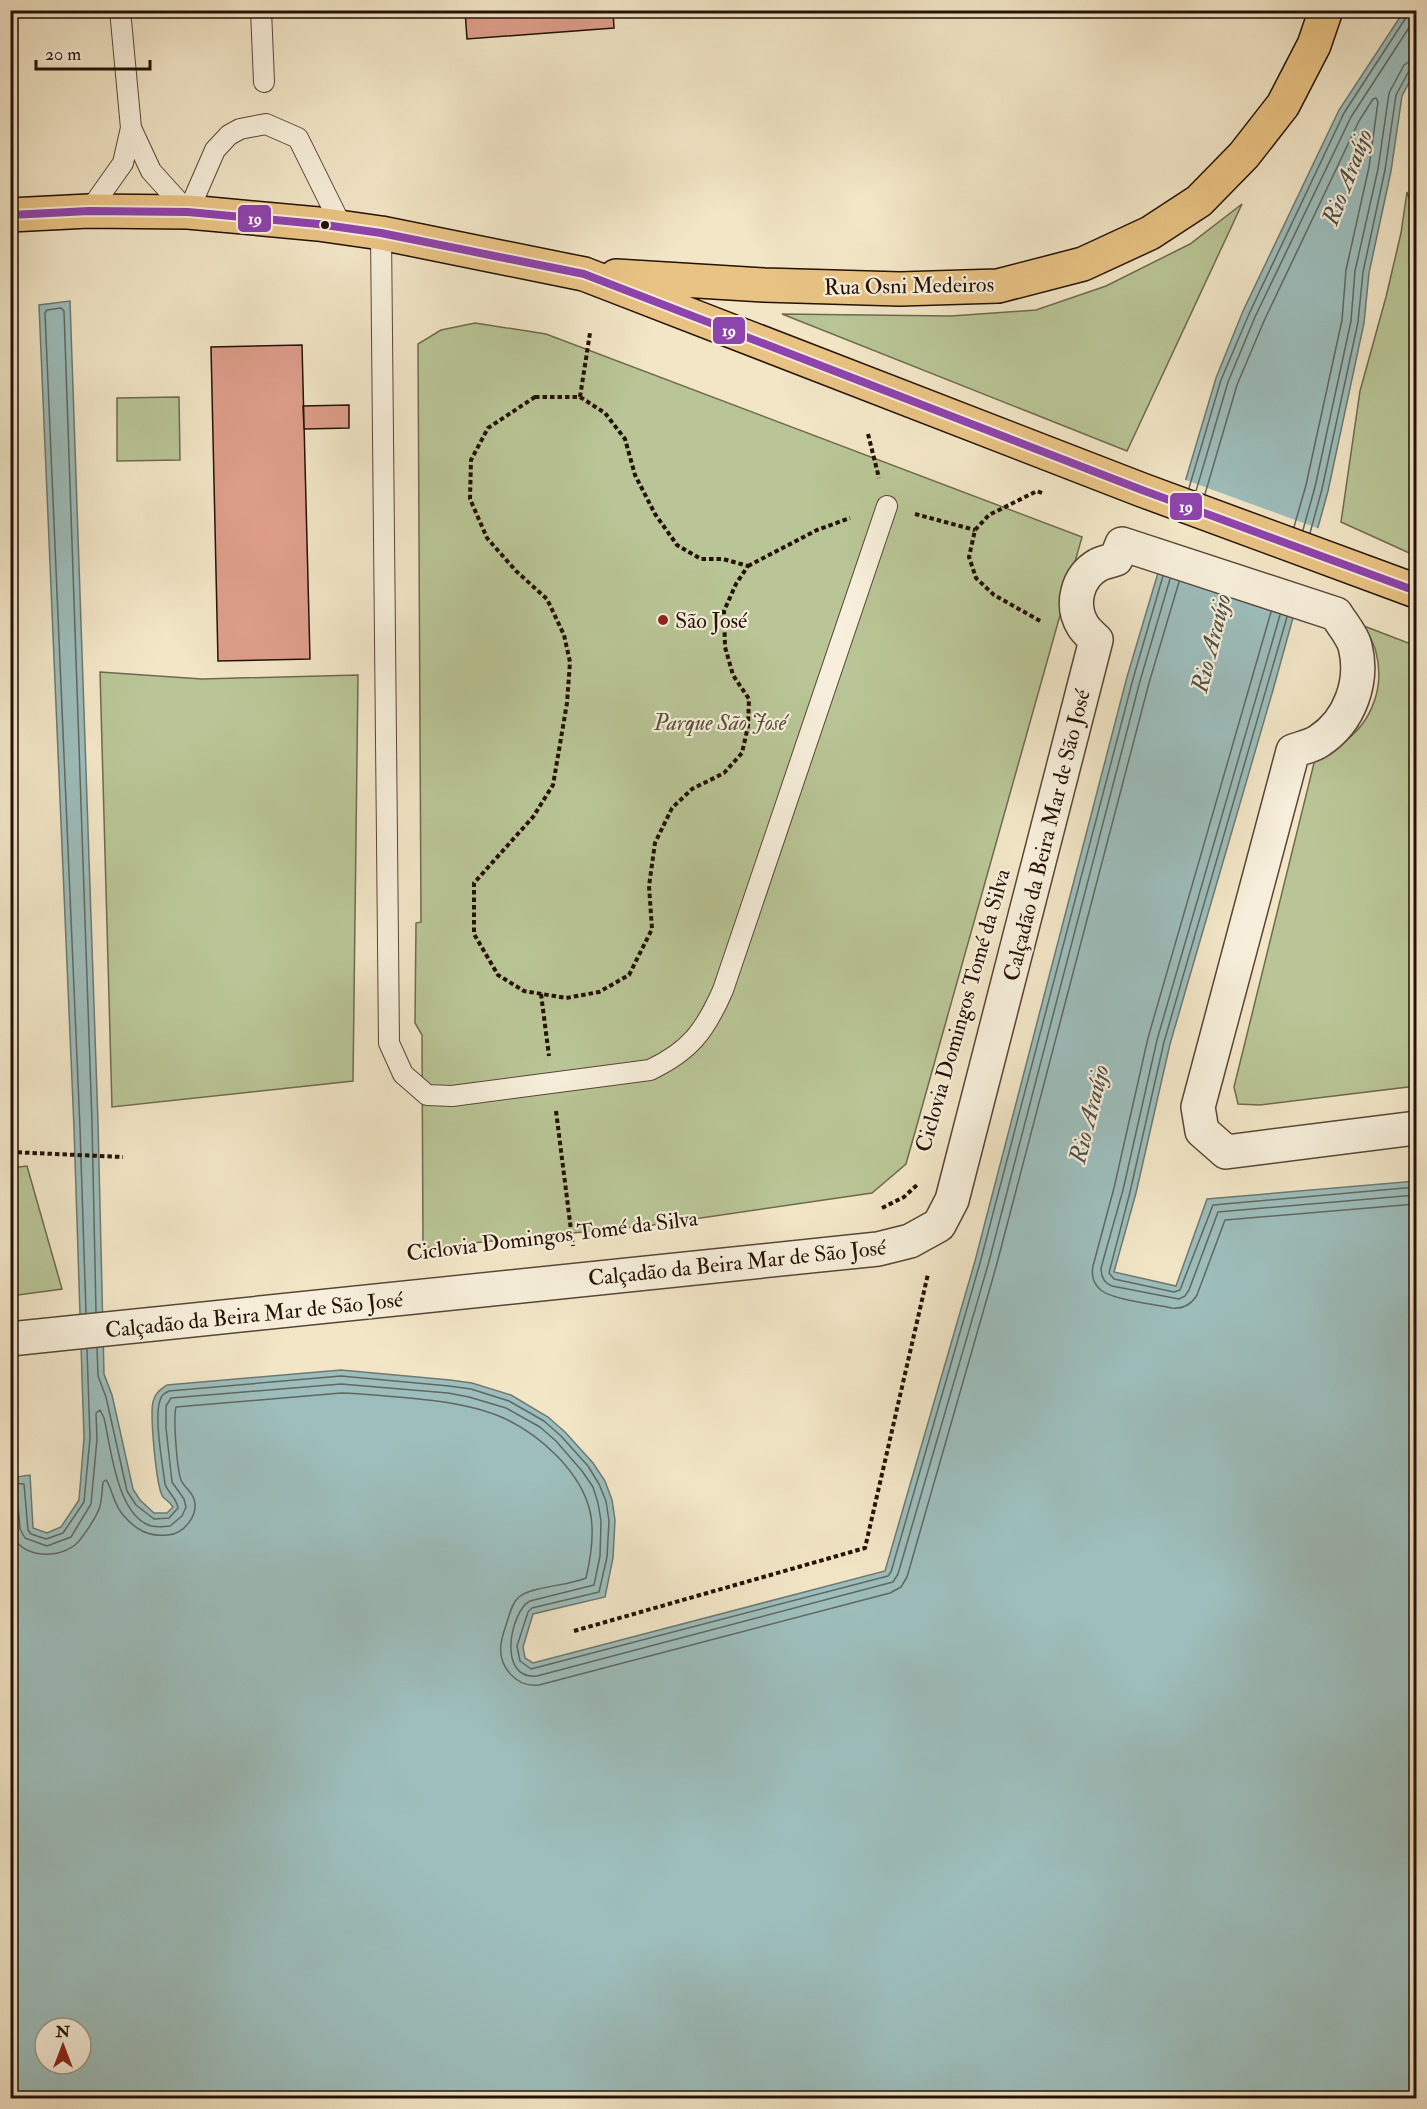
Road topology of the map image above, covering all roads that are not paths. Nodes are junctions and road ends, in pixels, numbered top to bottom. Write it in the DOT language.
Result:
graph roads {
  1 [pos="120,10"];
  2 [pos="261,10"];
  3 [pos="1326,10"];
  4 [pos="264,82"];
  5 [pos="131,128"];
  6 [pos="89,211"];
  7 [pos="188,212"];
  8 [pos="10,215"];
  9 [pos="342,227"];
  10 [pos="381,234"];
  11 [pos="584,274"];
  12 [pos="887,506"];
  13 [pos="1416,591"];
  14 [pos="1416,1128"];
  15 [pos="10,1339"];
  1 -- 5 [label="lane"];
  2 -- 4 [label="lane"];
  3 -- 11 [label="main road, Rua Osni Medeiros"];
  5 -- 6 [label="lane"];
  5 -- 7 [label="lane"];
  6 -- 7 [label="main road"];
  6 -- 8 [label="main road"];
  7 -- 9 [label="main road"];
  7 -- 9 [label="lane"];
  9 -- 10 [label="main road"];
  10 -- 11 [label="main road"];
  10 -- 12 [label="lane"];
  11 -- 13 [label="main road"];
  14 -- 15 [label="street, Calçadão da Beira Mar de São José"];
}
